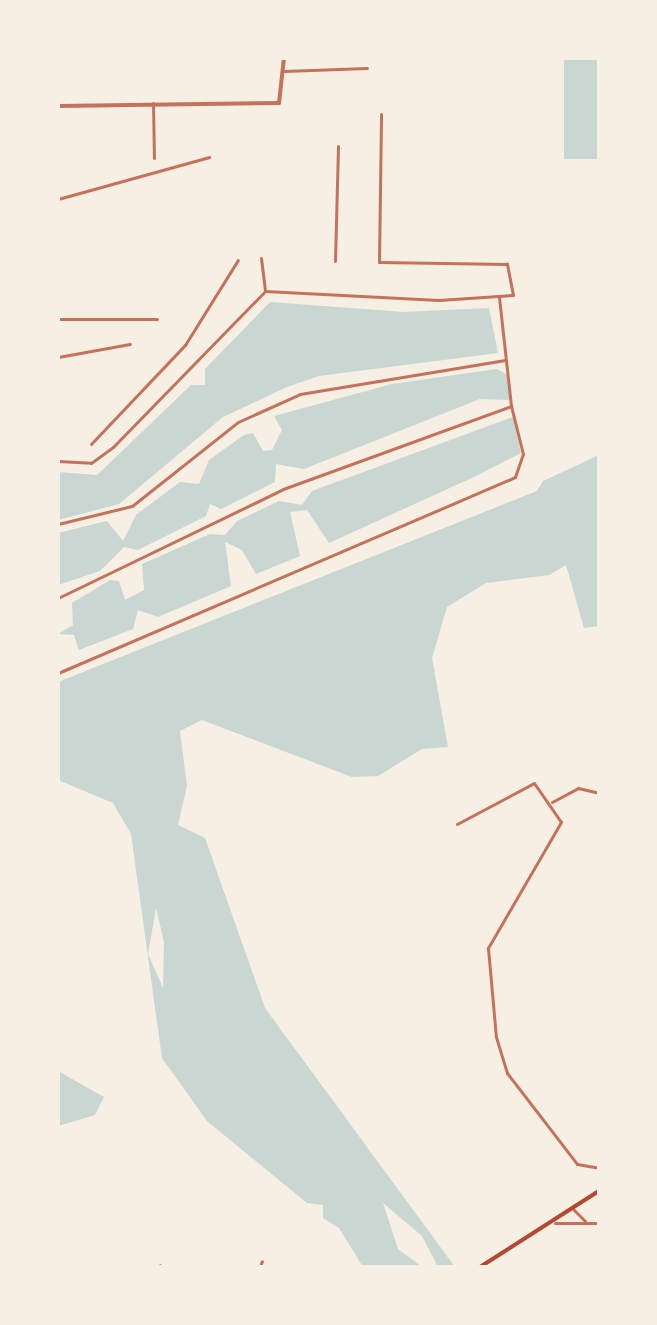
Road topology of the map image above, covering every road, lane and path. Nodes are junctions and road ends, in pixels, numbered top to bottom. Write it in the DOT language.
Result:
graph roads {
  1 [pos="284,58"];
  2 [pos="367,68"];
  3 [pos="284,71"];
  4 [pos="153,103"];
  5 [pos="58,106"];
  6 [pos="381,114"];
  7 [pos="338,146"];
  8 [pos="209,157"];
  9 [pos="154,158"];
  10 [pos="58,199"];
  11 [pos="261,258"];
  12 [pos="238,260"];
  13 [pos="335,261"];
  14 [pos="265,291"];
  15 [pos="499,298"];
  16 [pos="58,319"];
  17 [pos="157,319"];
  18 [pos="130,344"];
  19 [pos="58,357"];
  20 [pos="505,360"];
  21 [pos="511,406"];
  22 [pos="91,444"];
  23 [pos="58,461"];
  24 [pos="58,524"];
  25 [pos="58,598"];
  26 [pos="58,673"];
  27 [pos="599,793"];
  28 [pos="552,802"];
  29 [pos="457,824"];
  30 [pos="599,1168"];
  31 [pos="599,1191"];
  32 [pos="573,1209"];
  33 [pos="555,1223"];
  34 [pos="592,1223"];
  35 [pos="599,1223"];
  36 [pos="262,1261"];
  37 [pos="260,1267"];
  38 [pos="480,1267"];
  1 -- 3 [label="street"];
  2 -- 3 [label="street"];
  3 -- 4 [label="street"];
  4 -- 5 [label="street"];
  4 -- 9 [label="street"];
  6 -- 15 [label="street"];
  7 -- 13 [label="street"];
  8 -- 10 [label="street"];
  11 -- 14 [label="street"];
  12 -- 22 [label="street"];
  14 -- 15 [label="street"];
  14 -- 23 [label="street"];
  15 -- 20 [label="street"];
  16 -- 17 [label="street"];
  18 -- 19 [label="street"];
  20 -- 21 [label="street"];
  20 -- 24 [label="street"];
  21 -- 25 [label="street"];
  21 -- 26 [label="street"];
  27 -- 28 [label="street"];
  28 -- 29 [label="street"];
  28 -- 30 [label="street"];
  31 -- 32 [label="main road"];
  32 -- 33 [label="main road"];
  32 -- 34 [label="street"];
  33 -- 34 [label="street"];
  33 -- 38 [label="main road"];
  34 -- 35 [label="street"];
  36 -- 37 [label="street"];
}
